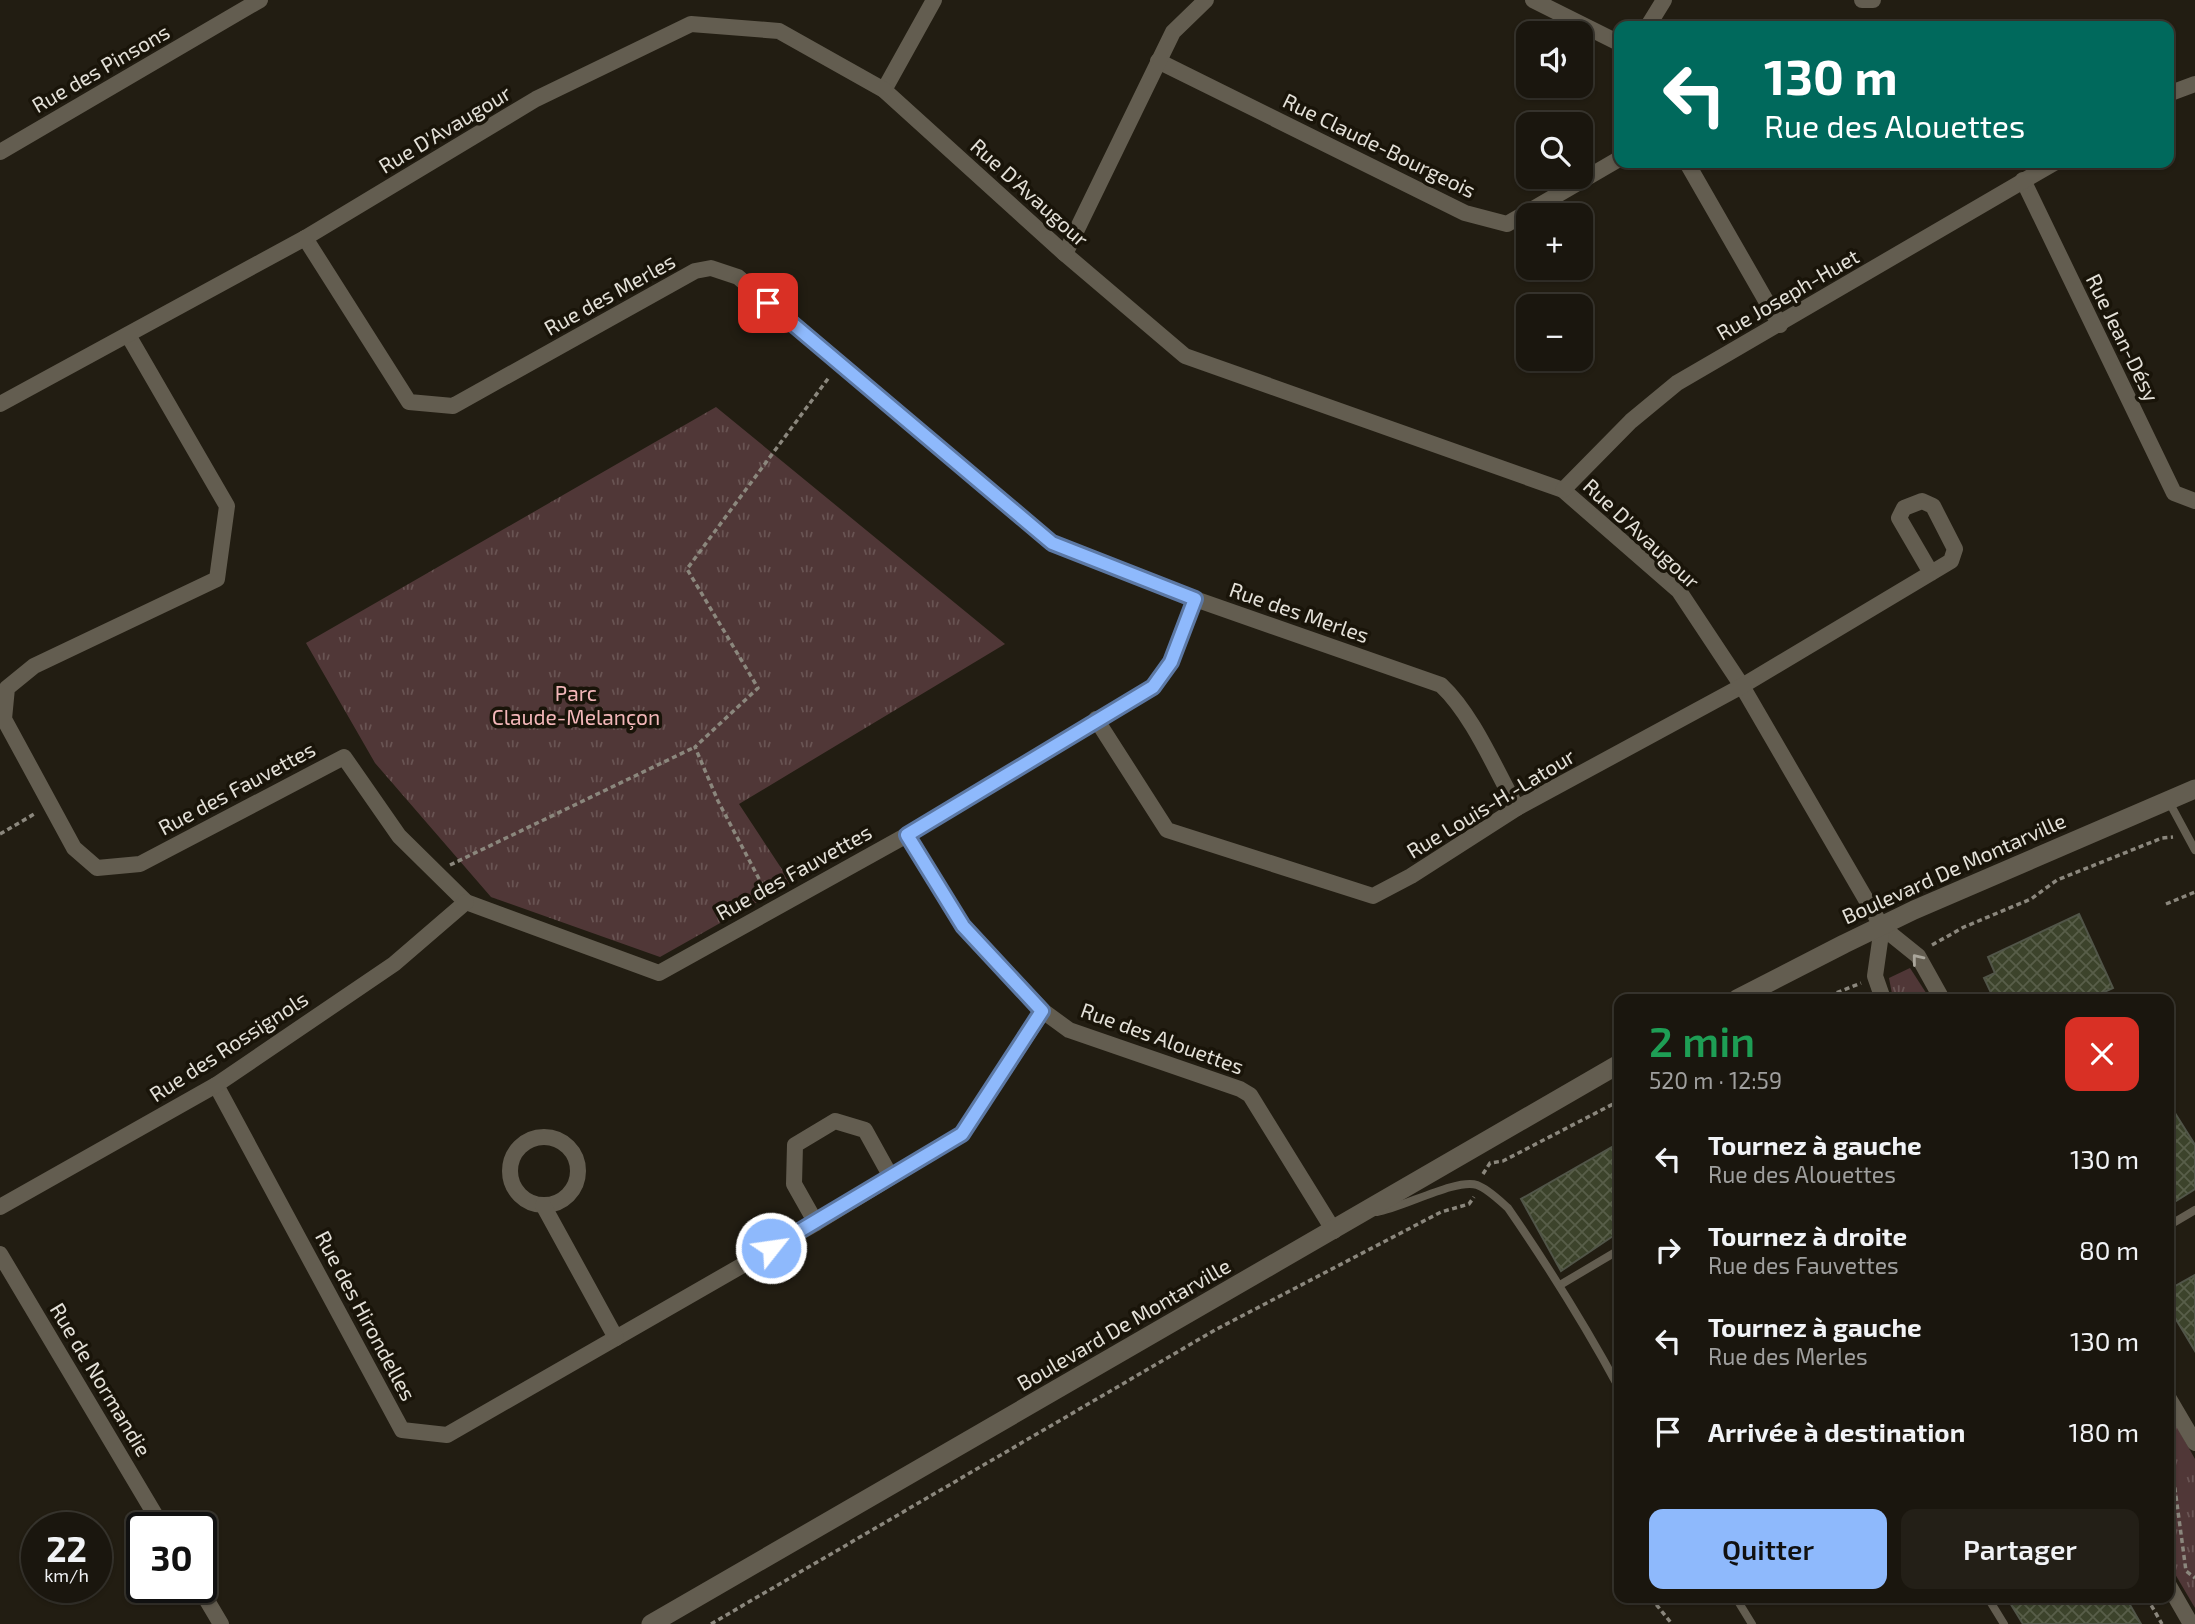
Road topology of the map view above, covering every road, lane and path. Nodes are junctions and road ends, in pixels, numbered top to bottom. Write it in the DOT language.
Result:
graph roads {
  1 [pos="260,0"];
  2 [pos="934,0"];
  3 [pos="1206,0"];
  4 [pos="1533,0"];
  5 [pos="1664,0"];
  6 [pos="1862,0"];
  7 [pos="1873,0"];
  8 [pos="1651,21"];
  9 [pos="1614,40"];
  10 [pos="1158,61"];
  11 [pos="2195,84"];
  12 [pos="884,90"];
  13 [pos="2174,92"];
  14 [pos="0,152"];
  15 [pos="1614,162"];
  16 [pos="1690,168"];
  17 [pos="2045,168"];
  18 [pos="2022,180"];
  19 [pos="305,238"];
  20 [pos="1065,254"];
  21 [pos="1780,325"];
  22 [pos="128,335"];
  23 [pos="839,363"];
  24 [pos="0,404"];
  25 [pos="1563,490"];
  26 [pos="2195,500"];
  27 [pos="1931,573"];
  28 [pos="1195,599"];
  29 [pos="1742,686"];
  30 [pos="1097,719"];
  31 [pos="695,747"];
  32 [pos="2195,789"];
  33 [pos="2168,799"];
  34 [pos="50,805"];
  35 [pos="1517,808"];
  36 [pos="0,834"];
  37 [pos="907,835"];
  38 [pos="2162,838"];
  39 [pos="2195,850"];
  40 [pos="435,872"];
  41 [pos="2195,892"];
  42 [pos="466,902"];
  43 [pos="2166,904"];
  44 [pos="775,908"];
  45 [pos="1882,927"];
  46 [pos="1926,951"];
  47 [pos="1860,984"];
  48 [pos="1841,992"];
  49 [pos="1747,994"];
  50 [pos="1835,994"];
  51 [pos="1881,994"];
  52 [pos="1939,994"];
  53 [pos="1042,1011"];
  54 [pos="1614,1068"];
  55 [pos="216,1085"];
  56 [pos="1614,1104"];
  57 [pos="891,1177"];
  58 [pos="1481,1177"];
  59 [pos="1477,1191"];
  60 [pos="543,1205"];
  61 [pos="0,1206"];
  62 [pos="2195,1210"];
  63 [pos="1361,1215"];
  64 [pos="2174,1222"];
  65 [pos="816,1223"];
  66 [pos="1334,1231"];
  67 [pos="1614,1253"];
  68 [pos="0,1254"];
  69 [pos="1560,1285"];
  70 [pos="616,1338"];
  71 [pos="1614,1379"];
  72 [pos="2174,1407"];
  73 [pos="2195,1443"];
  74 [pos="2174,1482"];
  75 [pos="153,1512"];
  76 [pos="2195,1578"];
  77 [pos="2174,1594"];
  78 [pos="209,1603"];
  79 [pos="1655,1603"];
  80 [pos="1739,1603"];
  81 [pos="1992,1603"];
  82 [pos="2150,1603"];
  83 [pos="221,1624"];
  84 [pos="651,1624"];
  85 [pos="711,1624"];
  86 [pos="1672,1624"];
  87 [pos="1752,1624"];
  88 [pos="2004,1624"];
  89 [pos="2162,1624"];
  90 [pos="2191,1624"];
  1 -- 14 [label="street, Rue des Pinsons"];
  2 -- 12 [label="street"];
  3 -- 10 [label="street"];
  4 -- 9 [label="street"];
  5 -- 8 [label="street"];
  6 -- 7 [label="street"];
  10 -- 15 [label="street, Rue Claude-Bourgeois"];
  10 -- 20 [label="street"];
  11 -- 13 [label="street"];
  12 -- 19 [label="street, Rue D'Avaugour"];
  12 -- 20 [label="street, Rue D'Avaugour"];
  16 -- 21 [label="street"];
  17 -- 18 [label="street, Rue Joseph-Huet"];
  18 -- 21 [label="street, Rue Joseph-Huet"];
  18 -- 26 [label="street, Rue Jean-Désy"];
  19 -- 22 [label="street, Rue D'Avaugour"];
  19 -- 23 [label="street, Rue des Merles"];
  20 -- 25 [label="street, Rue D'Avaugour"];
  21 -- 25 [label="street, Rue Joseph-Huet"];
  22 -- 24 [label="street, Rue D'Avaugour"];
  22 -- 34 [label="street, Rue des Fauvettes"];
  23 -- 28 [label="street, Rue des Merles"];
  23 -- 31 [label="path"];
  25 -- 29 [label="street, Rue D'Avaugour"];
  27 -- 29 [label="street, Rue Louis-H.-Latour"];
  28 -- 30 [label="street, Rue des Fauvettes"];
  28 -- 35 [label="street, Rue des Merles"];
  29 -- 35 [label="street, Rue Louis-H.-Latour"];
  29 -- 45 [label="street, Rue D'Avaugour"];
  30 -- 35 [label="street, Rue Louis-H.-Latour"];
  30 -- 37 [label="street, Rue des Fauvettes"];
  31 -- 40 [label="path"];
  31 -- 44 [label="path"];
  32 -- 33 [label="street, Boulevard De Montarville"];
  33 -- 39 [label="lane"];
  33 -- 45 [label="street, Boulevard De Montarville"];
  34 -- 36 [label="path"];
  34 -- 40 [label="street, Rue des Fauvettes"];
  37 -- 44 [label="street, Rue des Fauvettes"];
  37 -- 53 [label="street, Rue des Alouettes"];
  38 -- 46 [label="path"];
  40 -- 42 [label="street, Rue des Fauvettes"];
  41 -- 43 [label="path"];
  42 -- 44 [label="street, Rue des Fauvettes"];
  42 -- 55 [label="street, Rue des Rossignols"];
  45 -- 49 [label="street, Boulevard De Montarville"];
  45 -- 51 [label="street"];
  52 -- 45 [label="street, Rue D'Avaugour, one-way"];
  47 -- 48 [label="path"];
  48 -- 50 [label="path"];
  53 -- 57 [label="street, Rue des Hirondelles"];
  53 -- 66 [label="street, Rue des Alouettes"];
  54 -- 63 [label="street, Boulevard De Montarville"];
  55 -- 61 [label="street, Rue des Rossignols"];
  55 -- 70 [label="street, Rue des Hirondelles"];
  56 -- 58 [label="path"];
  57 -- 65 [label="street, Rue des Hirondelles"];
  57 -- 65 [label="street"];
  59 -- 85 [label="path"];
  60 -- 60 [label="street"];
  60 -- 70 [label="street"];
  62 -- 64 [label="lane"];
  63 -- 66 [label="street, Boulevard De Montarville"];
  63 -- 69 [label="lane"];
  65 -- 70 [label="street, Rue des Hirondelles"];
  66 -- 84 [label="street, Boulevard De Montarville"];
  67 -- 69 [label="lane"];
  68 -- 75 [label="street, Rue de Normandie"];
  69 -- 71 [label="lane"];
  72 -- 73 [label="street"];
  74 -- 76 [label="path"];
  77 -- 90 [label="street"];
  78 -- 83 [label="street"];
  79 -- 86 [label="path"];
  80 -- 87 [label="lane"];
  81 -- 88 [label="lane"];
  82 -- 89 [label="path"];
}
